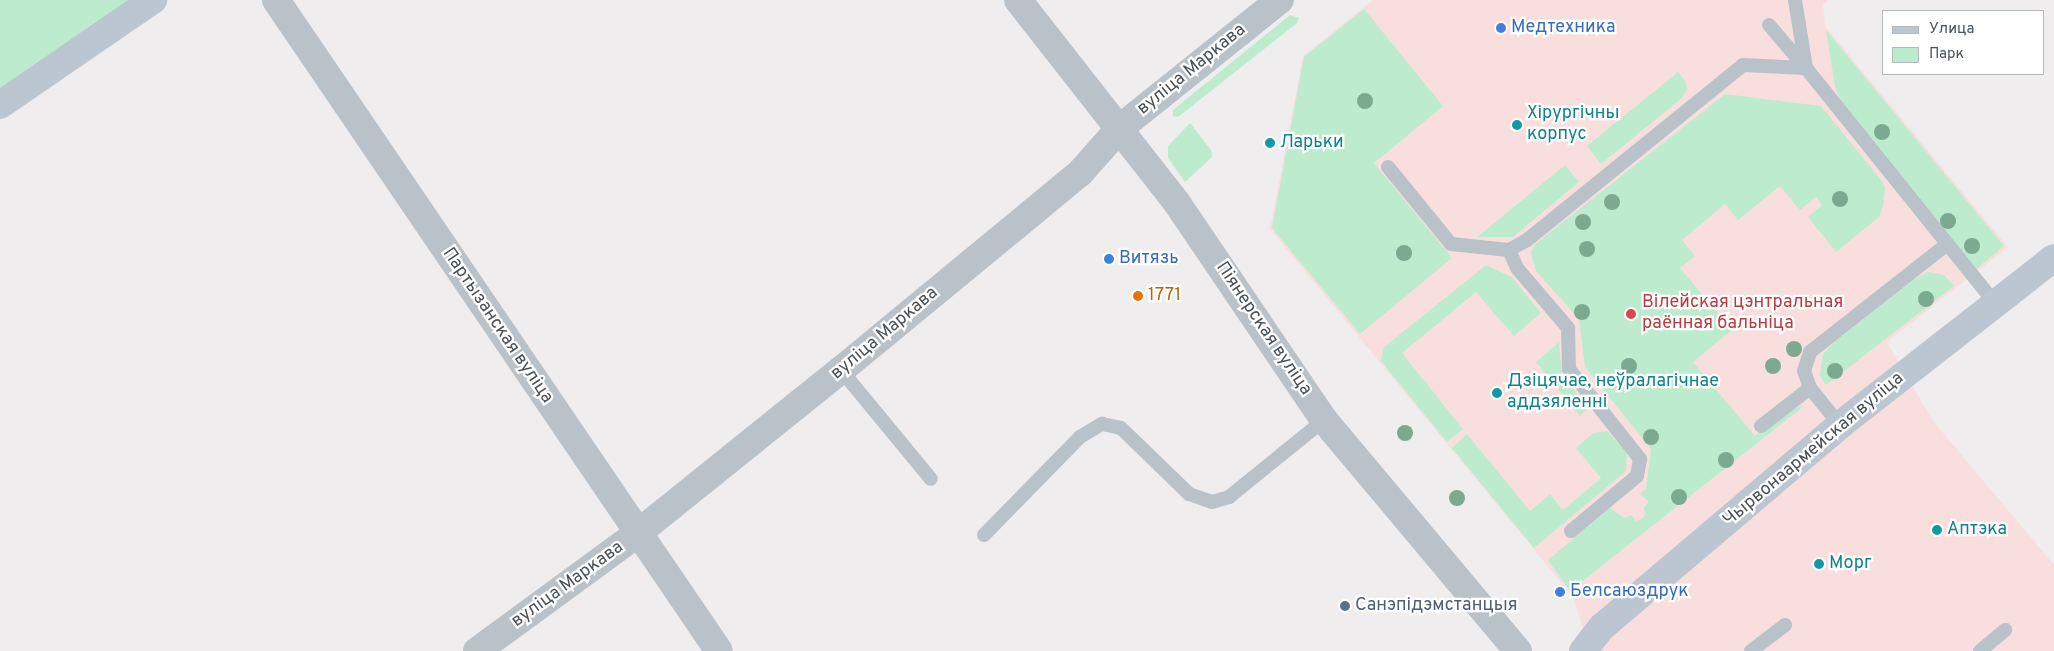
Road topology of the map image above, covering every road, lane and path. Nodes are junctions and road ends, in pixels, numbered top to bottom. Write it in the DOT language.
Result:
graph roads {
  1 [pos="153,0"];
  2 [pos="276,0"];
  3 [pos="1018,0"];
  4 [pos="1280,0"];
  5 [pos="1795,0"];
  6 [pos="1769,25"];
  7 [pos="1806,68"];
  8 [pos="0,105"];
  9 [pos="1120,128"];
  10 [pos="1388,167"];
  11 [pos="1947,244"];
  12 [pos="1509,250"];
  13 [pos="2054,258"];
  14 [pos="1995,303"];
  15 [pos="842,370"];
  16 [pos="1810,388"];
  17 [pos="1324,420"];
  18 [pos="1840,425"];
  19 [pos="1761,426"];
  20 [pos="931,480"];
  21 [pos="1571,532"];
  22 [pos="638,533"];
  23 [pos="984,535"];
  24 [pos="1785,625"];
  25 [pos="2005,630"];
  26 [pos="477,651"];
  27 [pos="719,651"];
  28 [pos="1518,651"];
  29 [pos="1583,651"];
  30 [pos="1751,651"];
  31 [pos="1980,651"];
  1 -- 8 [label="main road"];
  2 -- 22 [label="street, Партызанская вуліца"];
  3 -- 9 [label="street, Піянерская вуліца"];
  4 -- 9 [label="street, вуліца Маркава"];
  5 -- 7 [label="lane"];
  6 -- 7 [label="lane"];
  7 -- 11 [label="lane"];
  7 -- 12 [label="lane"];
  9 -- 15 [label="street, вуліца Маркава"];
  9 -- 17 [label="street, Піянерская вуліца"];
  10 -- 12 [label="lane"];
  11 -- 14 [label="lane"];
  11 -- 16 [label="lane"];
  12 -- 21 [label="lane"];
  13 -- 14 [label="main road, Чырвонаармейская вуліца"];
  14 -- 18 [label="main road, Чырвонаармейская вуліца"];
  15 -- 20 [label="lane"];
  15 -- 22 [label="street, вуліца Маркава"];
  16 -- 18 [label="lane"];
  16 -- 19 [label="lane"];
  17 -- 23 [label="lane"];
  17 -- 28 [label="street, Піянерская вуліца"];
  18 -- 29 [label="main road, Чырвонаармейская вуліца"];
  22 -- 26 [label="street, вуліца Маркава"];
  22 -- 27 [label="street, Партызанская вуліца"];
  24 -- 30 [label="lane"];
  25 -- 31 [label="lane"];
}
